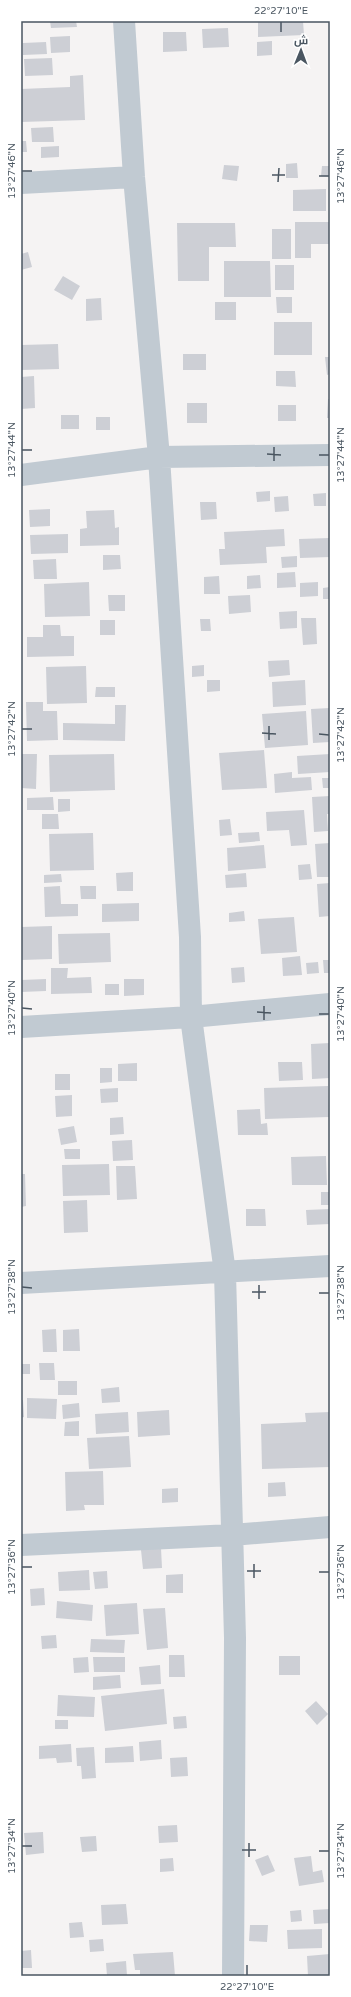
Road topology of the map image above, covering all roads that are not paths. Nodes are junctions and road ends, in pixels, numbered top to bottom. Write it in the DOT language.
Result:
graph roads {
  1 [pos="124,21"];
  2 [pos="134,177"];
  3 [pos="21,182"];
  4 [pos="330,456"];
  5 [pos="159,457"];
  6 [pos="21,475"];
  7 [pos="330,1004"];
  8 [pos="191,1017"];
  9 [pos="21,1026"];
  10 [pos="330,1266"];
  11 [pos="224,1273"];
  12 [pos="21,1283"];
  13 [pos="330,1527"];
  14 [pos="232,1535"];
  15 [pos="21,1545"];
  16 [pos="233,1976"];
  1 -- 2 [label="street"];
  2 -- 3 [label="street"];
  2 -- 5 [label="street"];
  4 -- 5 [label="street"];
  5 -- 6 [label="street"];
  5 -- 8 [label="street"];
  7 -- 8 [label="street"];
  8 -- 9 [label="street"];
  8 -- 11 [label="street"];
  10 -- 11 [label="street"];
  11 -- 12 [label="street"];
  11 -- 14 [label="street"];
  13 -- 14 [label="street"];
  14 -- 15 [label="street"];
  14 -- 16 [label="street"];
}
